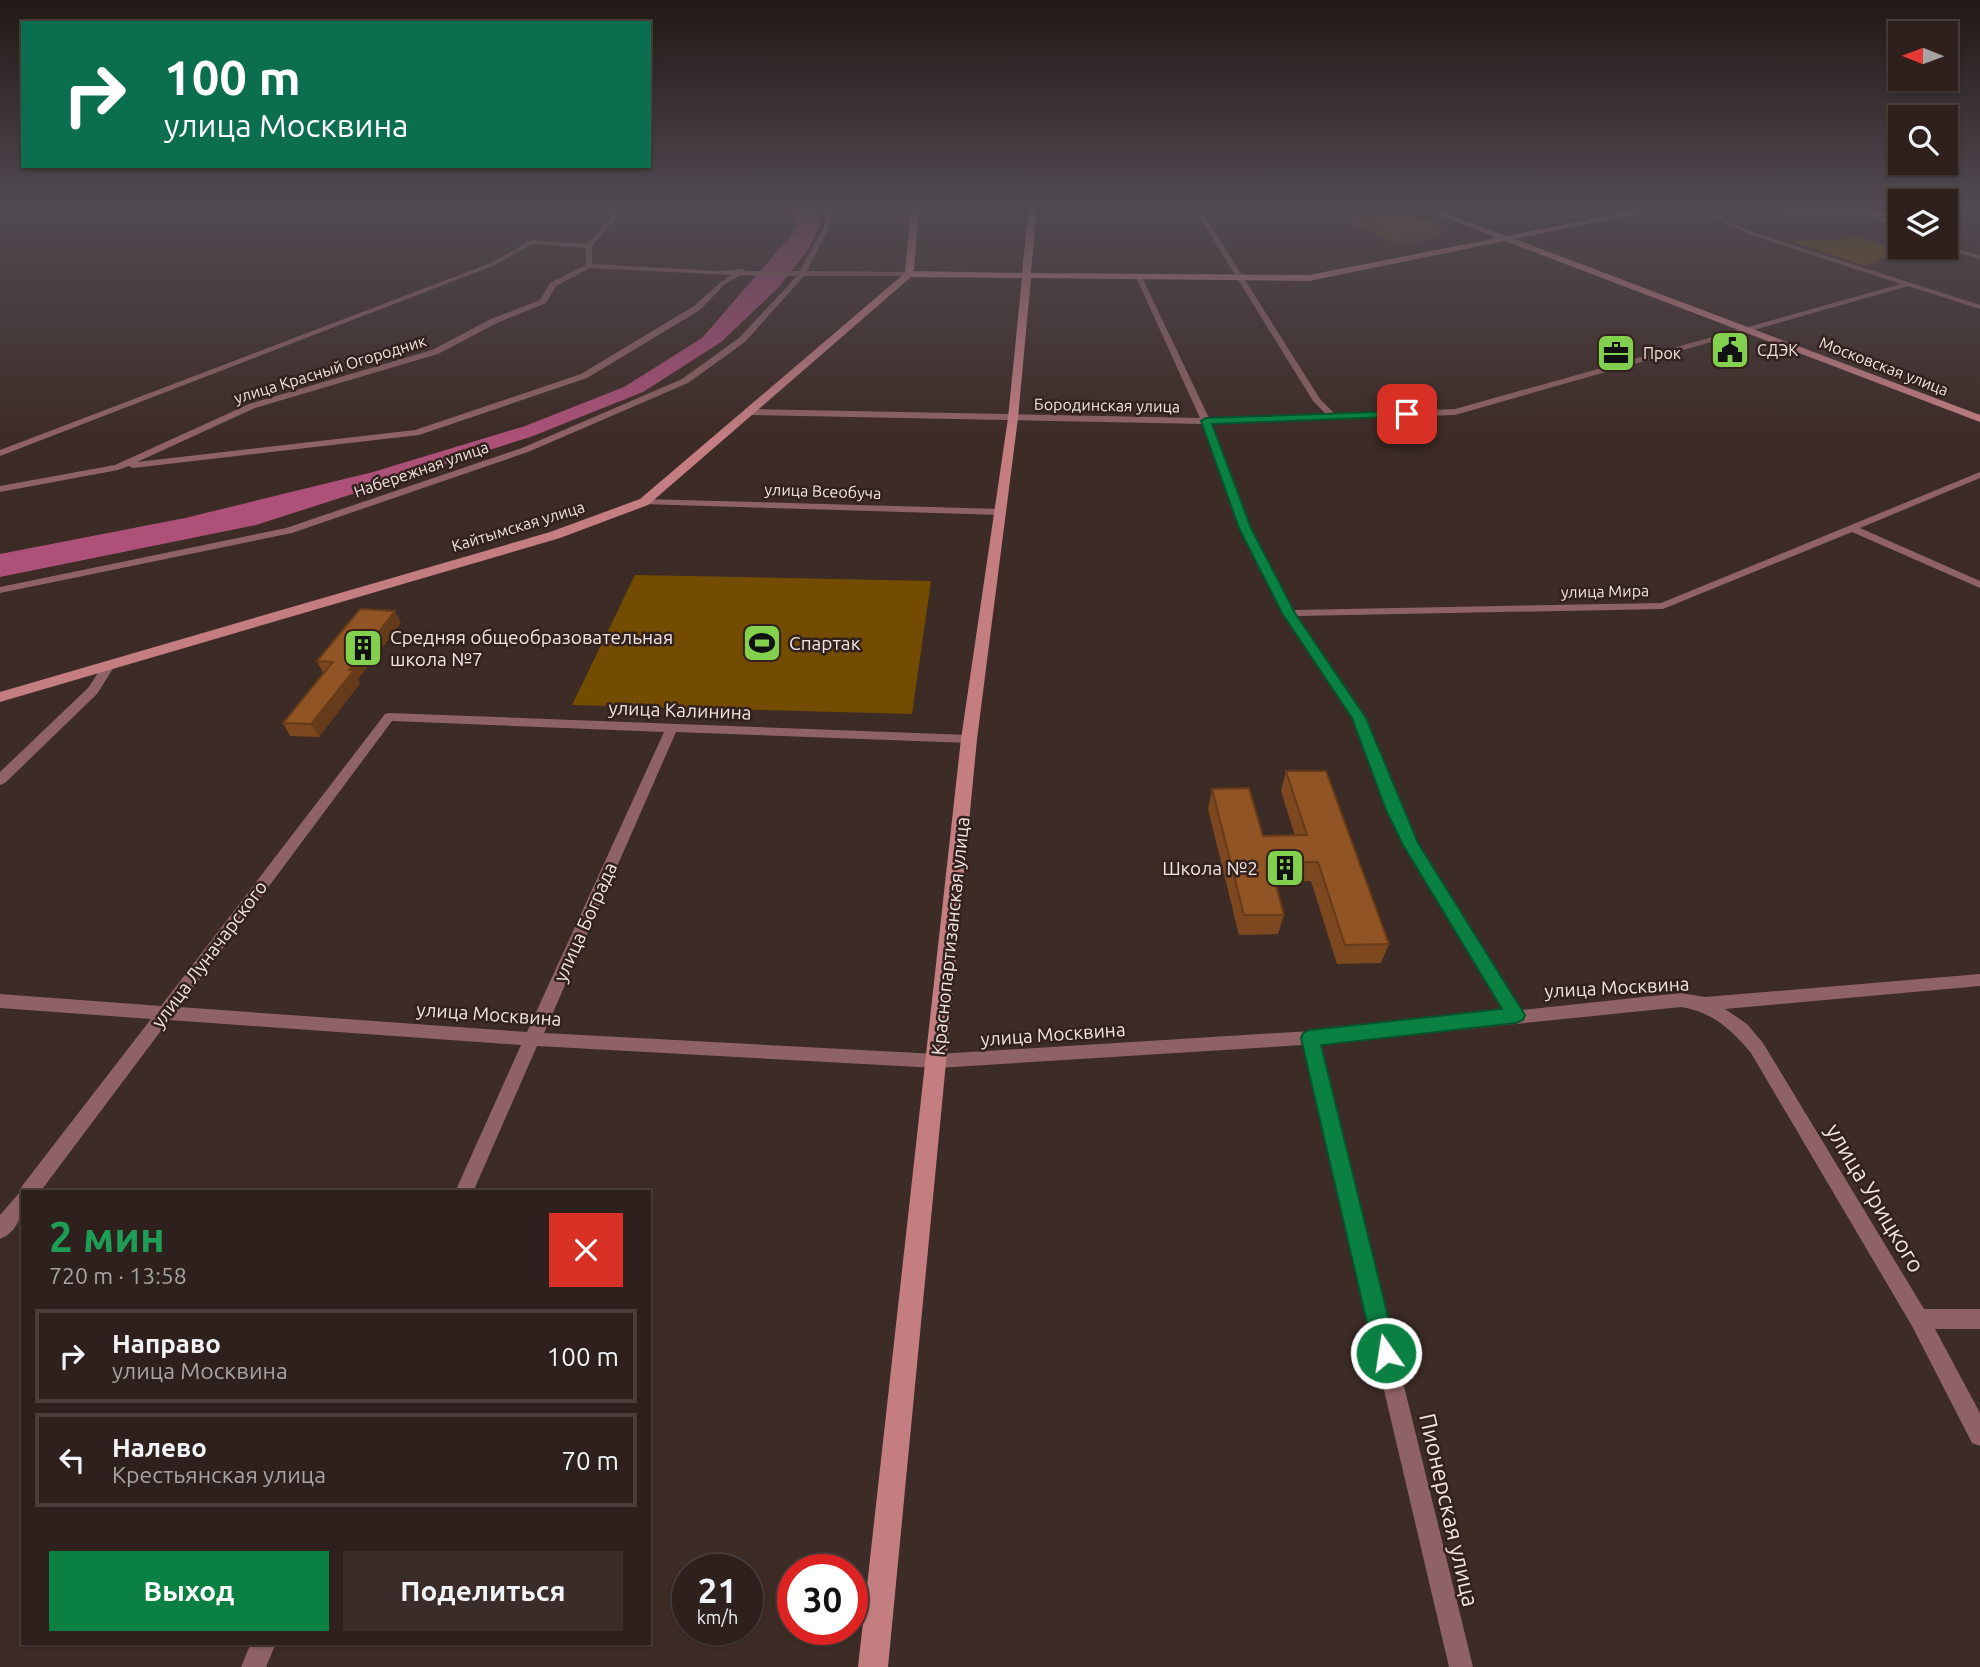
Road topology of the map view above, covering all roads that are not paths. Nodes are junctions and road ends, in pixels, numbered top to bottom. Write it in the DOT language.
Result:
graph roads {
  1 [pos="440,285"];
  2 [pos="554,285"];
  3 [pos="721,285"];
  4 [pos="792,285"];
  5 [pos="897,285"];
  6 [pos="1025,285"];
  7 [pos="1143,285"];
  8 [pos="1246,285"];
  9 [pos="1628,285"];
  10 [pos="1905,285"];
  11 [pos="1910,285"];
  12 [pos="1980,307"];
  13 [pos="1749,331"];
  14 [pos="750,412"];
  15 [pos="1013,418"];
  16 [pos="1335,418"];
  17 [pos="1980,419"];
  18 [pos="1206,421"];
  19 [pos="0,453"];
  20 [pos="118,467"];
  21 [pos="1980,475"];
  22 [pos="0,489"];
  23 [pos="644,502"];
  24 [pos="1001,512"];
  25 [pos="1852,528"];
  26 [pos="1980,585"];
  27 [pos="0,590"];
  28 [pos="1289,613"];
  29 [pos="108,667"];
  30 [pos="0,697"];
  31 [pos="388,717"];
  32 [pos="671,729"];
  33 [pos="970,739"];
  34 [pos="0,780"];
  35 [pos="1980,981"];
  36 [pos="0,1001"];
  37 [pos="1705,1004"];
  38 [pos="165,1012"];
  39 [pos="1516,1015"];
  40 [pos="1310,1038"];
  41 [pos="532,1039"];
  42 [pos="937,1061"];
  43 [pos="31,1190"];
  44 [pos="465,1190"];
  45 [pos="21,1203"];
  46 [pos="0,1230"];
  47 [pos="1919,1320"];
  48 [pos="1980,1320"];
  49 [pos="1980,1435"];
  50 [pos="263,1645"];
  51 [pos="253,1667"];
  52 [pos="873,1667"];
  53 [pos="1461,1667"];
  1 -- 19 [label="street"];
  2 -- 20 [label="street, улица Красный Огородник"];
  3 -- 20 [label="street"];
  4 -- 27 [label="street, Набережная улица"];
  5 -- 14 [label="street, Кайтымская улица"];
  6 -- 15 [label="street, Краснопартизанская улица"];
  7 -- 18 [label="street"];
  8 -- 16 [label="street"];
  9 -- 13 [label="street, Московская улица"];
  10 -- 13 [label="street, Бородинская улица"];
  11 -- 12 [label="street"];
  13 -- 16 [label="street, Бородинская улица"];
  13 -- 17 [label="street, Московская улица"];
  14 -- 15 [label="street, Бородинская улица"];
  14 -- 23 [label="street, Кайтымская улица"];
  15 -- 18 [label="street, Бородинская улица"];
  15 -- 24 [label="street, Краснопартизанская улица"];
  16 -- 18 [label="street, Бородинская улица"];
  18 -- 28 [label="street"];
  20 -- 22 [label="street, улица Красный Огородник"];
  21 -- 25 [label="street, улица Мира"];
  23 -- 24 [label="street, улица Всеобуча"];
  23 -- 29 [label="street, Кайтымская улица"];
  24 -- 33 [label="street, Краснопартизанская улица"];
  25 -- 26 [label="street"];
  25 -- 28 [label="street, улица Мира"];
  28 -- 39 [label="street"];
  29 -- 30 [label="street, Кайтымская улица"];
  29 -- 34 [label="street"];
  31 -- 32 [label="street, улица Калинина"];
  31 -- 38 [label="street, улица Луначарского"];
  32 -- 33 [label="street, улица Калинина"];
  32 -- 41 [label="street, улица Бограда"];
  33 -- 42 [label="street, Краснопартизанская улица"];
  35 -- 37 [label="street, улица Москвина"];
  36 -- 38 [label="street, улица Москвина"];
  37 -- 39 [label="street, улица Москвина"];
  37 -- 47 [label="street, улица Урицкого"];
  38 -- 41 [label="street, улица Москвина"];
  38 -- 43 [label="street, улица Луначарского"];
  39 -- 40 [label="street, улица Москвина"];
  40 -- 42 [label="street, улица Москвина"];
  40 -- 53 [label="street, Пионерская улица"];
  41 -- 42 [label="street, улица Москвина"];
  41 -- 44 [label="street, улица Бограда"];
  42 -- 52 [label="street, Краснопартизанская улица"];
  45 -- 46 [label="street"];
  47 -- 48 [label="street"];
  47 -- 49 [label="street, улица Урицкого"];
  50 -- 51 [label="street"];
}
